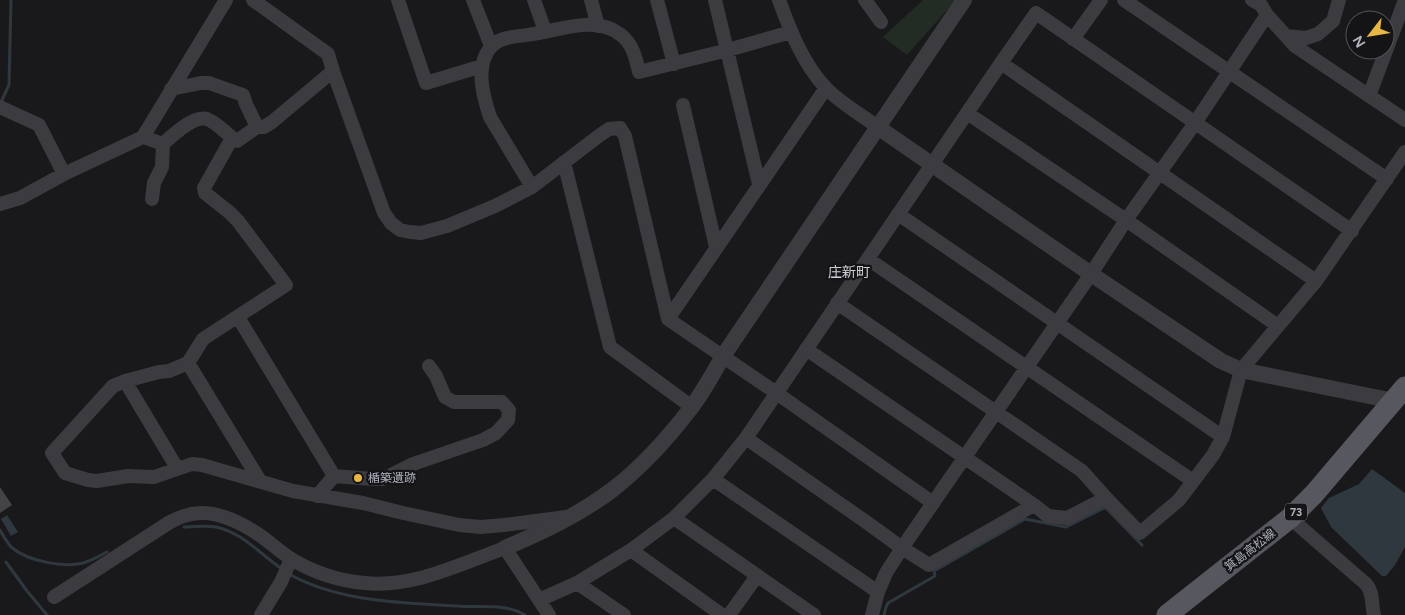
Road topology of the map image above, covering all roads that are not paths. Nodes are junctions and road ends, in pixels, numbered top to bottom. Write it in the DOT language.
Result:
graph roads {
  1 [pos="226,0"];
  2 [pos="253,0"];
  3 [pos="398,0"];
  4 [pos="473,0"];
  5 [pos="534,0"];
  6 [pos="591,0"];
  7 [pos="657,0"];
  8 [pos="715,0"];
  9 [pos="779,0"];
  10 [pos="864,0"];
  11 [pos="964,0"];
  12 [pos="1101,0"];
  13 [pos="1124,0"];
  14 [pos="1252,0"];
  15 [pos="1339,0"];
  16 [pos="1405,0"];
  17 [pos="1267,15"];
  18 [pos="881,22"];
  19 [pos="598,26"];
  20 [pos="545,31"];
  21 [pos="791,32"];
  22 [pos="1286,36"];
  23 [pos="1073,39"];
  24 [pos="491,46"];
  25 [pos="728,50"];
  26 [pos="1001,63"];
  27 [pos="674,64"];
  28 [pos="482,66"];
  29 [pos="332,71"];
  30 [pos="1230,72"];
  31 [pos="826,88"];
  32 [pos="171,89"];
  33 [pos="1369,96"];
  34 [pos="683,105"];
  35 [pos="2,110"];
  36 [pos="967,113"];
  37 [pos="1405,120"];
  38 [pos="1195,123"];
  39 [pos="257,127"];
  40 [pos="879,128"];
  41 [pos="143,137"];
  42 [pos="232,138"];
  43 [pos="163,144"];
  44 [pos="1405,152"];
  45 [pos="564,162"];
  46 [pos="932,164"];
  47 [pos="1159,172"];
  48 [pos="64,174"];
  49 [pos="1387,179"];
  50 [pos="759,184"];
  51 [pos="532,187"];
  52 [pos="152,199"];
  53 [pos="0,204"];
  54 [pos="898,214"];
  55 [pos="1126,220"];
  56 [pos="1352,231"];
  57 [pos="716,247"];
  58 [pos="868,259"];
  59 [pos="1091,274"];
  60 [pos="1316,281"];
  61 [pos="837,303"];
  62 [pos="238,317"];
  63 [pos="668,319"];
  64 [pos="1058,323"];
  65 [pos="1278,326"];
  66 [pos="806,349"];
  67 [pos="723,356"];
  68 [pos="188,363"];
  69 [pos="429,366"];
  70 [pos="1027,367"];
  71 [pos="1241,370"];
  72 [pos="125,381"];
  73 [pos="775,392"];
  74 [pos="1399,394"];
  75 [pos="692,407"];
  76 [pos="996,412"];
  77 [pos="1223,437"];
  78 [pos="746,438"];
  79 [pos="965,458"];
  80 [pos="177,468"];
  81 [pos="334,476"];
  82 [pos="713,479"];
  83 [pos="260,481"];
  84 [pos="1193,481"];
  85 [pos="317,496"];
  86 [pos="1106,498"];
  87 [pos="933,503"];
  88 [pos="1034,505"];
  89 [pos="574,515"];
  90 [pos="674,518"];
  91 [pos="1290,518"];
  92 [pos="505,548"];
  93 [pos="902,548"];
  94 [pos="631,550"];
  95 [pos="287,568"];
  96 [pos="757,576"];
  97 [pos="578,583"];
  98 [pos="878,592"];
  99 [pos="54,597"];
  100 [pos="539,600"];
  101 [pos="261,615"];
  102 [pos="549,615"];
  103 [pos="624,615"];
  104 [pos="722,615"];
  105 [pos="729,615"];
  106 [pos="814,615"];
  107 [pos="872,615"];
  108 [pos="1166,615"];
  109 [pos="1374,615"];
  1 -- 32 [label="street"];
  2 -- 29 [label="street"];
  3 -- 28 [label="street"];
  4 -- 24 [label="street"];
  5 -- 20 [label="street"];
  6 -- 19 [label="street"];
  7 -- 27 [label="street"];
  8 -- 25 [label="street"];
  9 -- 21 [label="street"];
  10 -- 18 [label="street"];
  11 -- 40 [label="street"];
  12 -- 23 [label="street"];
  13 -- 30 [label="street"];
  14 -- 17 [label="street"];
  15 -- 22 [label="street"];
  16 -- 33 [label="street"];
  17 -- 22 [label="street"];
  17 -- 30 [label="street"];
  19 -- 20 [label="street"];
  19 -- 27 [label="street"];
  20 -- 24 [label="street"];
  21 -- 25 [label="street"];
  21 -- 31 [label="street"];
  22 -- 33 [label="street"];
  23 -- 26 [label="street"];
  23 -- 38 [label="street"];
  24 -- 28 [label="street"];
  25 -- 27 [label="street"];
  25 -- 50 [label="street"];
  26 -- 36 [label="street"];
  26 -- 47 [label="street"];
  28 -- 51 [label="street"];
  29 -- 39 [label="street"];
  29 -- 51 [label="street"];
  30 -- 38 [label="street"];
  30 -- 49 [label="street"];
  31 -- 40 [label="street"];
  31 -- 50 [label="street"];
  32 -- 39 [label="street"];
  32 -- 41 [label="street"];
  33 -- 37 [label="street"];
  34 -- 57 [label="street"];
  35 -- 48 [label="street"];
  36 -- 46 [label="street"];
  36 -- 55 [label="street"];
  38 -- 47 [label="street"];
  38 -- 56 [label="street"];
  39 -- 42 [label="street"];
  40 -- 46 [label="street"];
  40 -- 67 [label="street"];
  41 -- 43 [label="street"];
  41 -- 48 [label="street"];
  42 -- 43 [label="street"];
  42 -- 62 [label="street"];
  43 -- 52 [label="street"];
  44 -- 49 [label="street"];
  45 -- 51 [label="street"];
  45 -- 63 [label="street"];
  45 -- 75 [label="street"];
  46 -- 54 [label="street"];
  46 -- 59 [label="street"];
  47 -- 55 [label="street"];
  47 -- 60 [label="street"];
  48 -- 53 [label="street"];
  49 -- 56 [label="street"];
  50 -- 57 [label="street"];
  54 -- 58 [label="street"];
  54 -- 64 [label="street"];
  55 -- 59 [label="street"];
  55 -- 65 [label="street"];
  56 -- 60 [label="street"];
  57 -- 63 [label="street"];
  58 -- 61 [label="street"];
  58 -- 70 [label="street"];
  59 -- 64 [label="street"];
  59 -- 71 [label="street"];
  60 -- 65 [label="street"];
  61 -- 66 [label="street"];
  61 -- 76 [label="street"];
  62 -- 68 [label="street"];
  62 -- 81 [label="street"];
  63 -- 67 [label="street"];
  64 -- 70 [label="street"];
  64 -- 77 [label="street"];
  65 -- 71 [label="street"];
  66 -- 73 [label="street"];
  66 -- 79 [label="street"];
  67 -- 73 [label="street"];
  67 -- 75 [label="street"];
  68 -- 72 [label="street"];
  68 -- 83 [label="street"];
  69 -- 81 [label="street"];
  70 -- 76 [label="street"];
  70 -- 84 [label="street"];
  71 -- 74 [label="street"];
  71 -- 77 [label="street"];
  72 -- 80 [label="street"];
  72 -- 80 [label="street"];
  73 -- 78 [label="street"];
  73 -- 87 [label="street"];
  74 -- 91 [label="main road, 箕島高松線 / 73"];
  75 -- 89 [label="street"];
  76 -- 79 [label="street"];
  76 -- 86 [label="street"];
  77 -- 84 [label="street"];
  78 -- 82 [label="street"];
  78 -- 93 [label="street"];
  79 -- 87 [label="street"];
  79 -- 88 [label="street"];
  80 -- 83 [label="street"];
  81 -- 85 [label="street"];
  82 -- 90 [label="street"];
  82 -- 98 [label="street"];
  83 -- 85 [label="street"];
  84 -- 86 [label="street"];
  85 -- 89 [label="street"];
  86 -- 88 [label="street"];
  87 -- 93 [label="street"];
  88 -- 93 [label="street"];
  89 -- 92 [label="street"];
  90 -- 94 [label="street"];
  90 -- 96 [label="street"];
  91 -- 108 [label="main road, 箕島高松線 / 73"];
  91 -- 109 [label="street"];
  92 -- 95 [label="street"];
  92 -- 100 [label="street"];
  93 -- 98 [label="street"];
  94 -- 97 [label="street"];
  94 -- 104 [label="street"];
  95 -- 99 [label="street"];
  95 -- 101 [label="street"];
  96 -- 105 [label="street"];
  96 -- 106 [label="street"];
  97 -- 100 [label="street"];
  97 -- 103 [label="street"];
  98 -- 107 [label="street"];
  100 -- 102 [label="street"];
}
